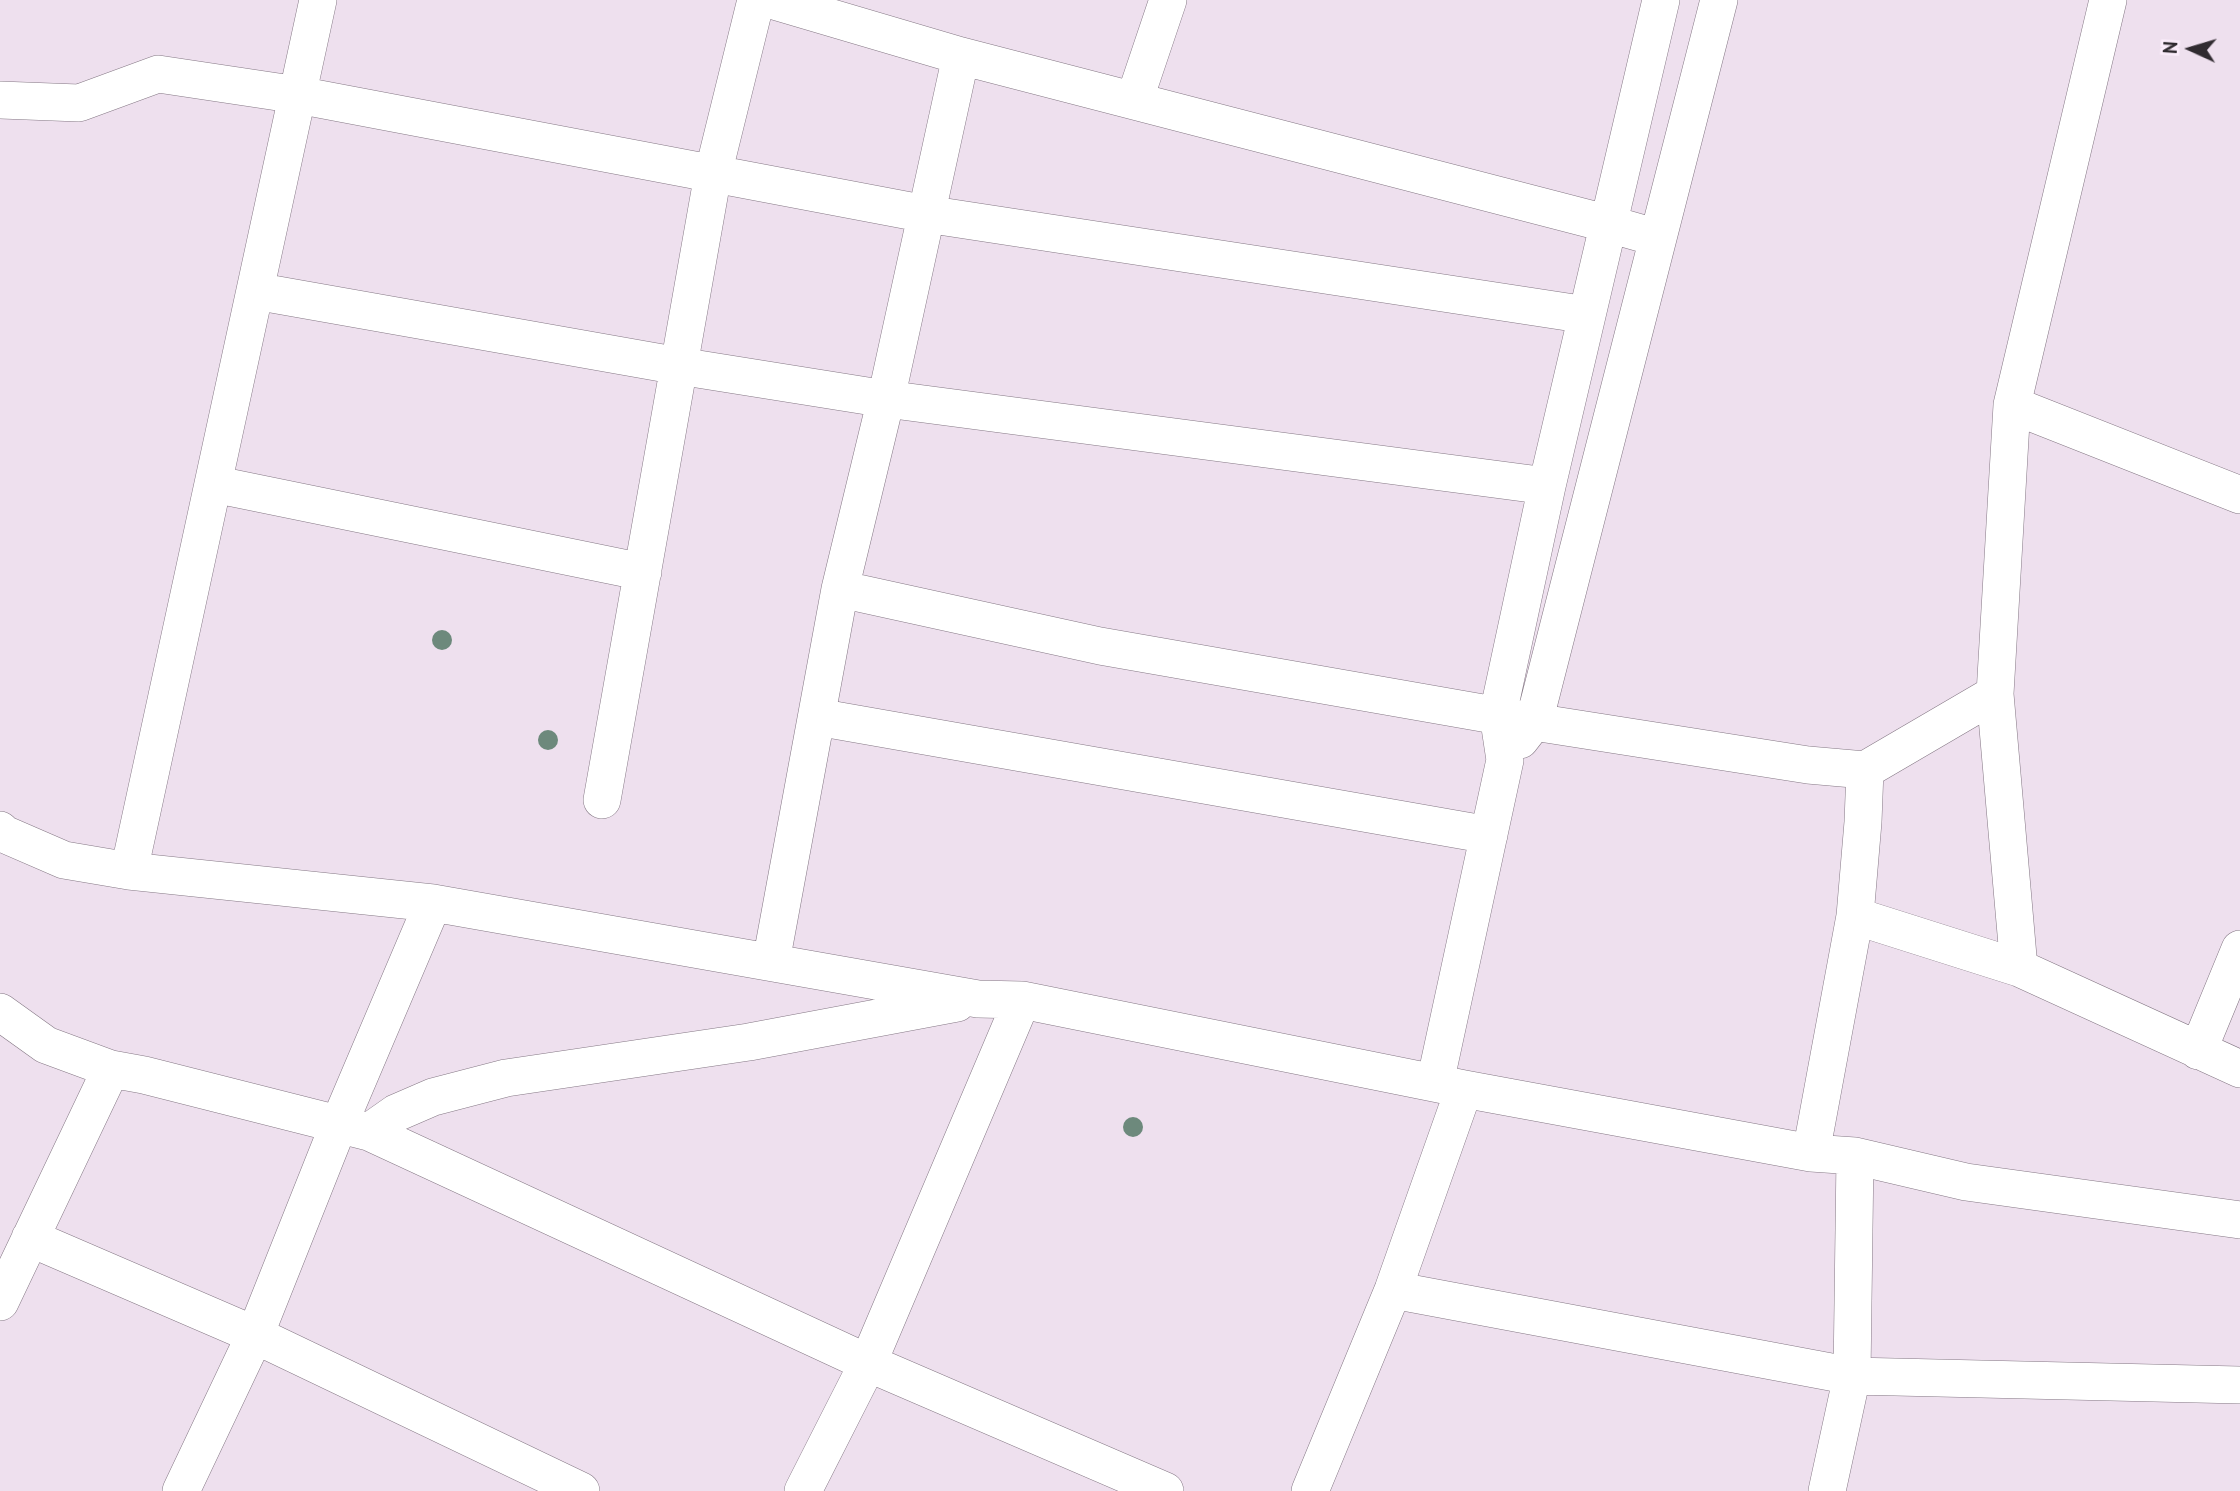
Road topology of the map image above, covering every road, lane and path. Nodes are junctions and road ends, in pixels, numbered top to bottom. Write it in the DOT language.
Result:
graph roads {
  1 [pos="318,0"];
  2 [pos="756,0"];
  3 [pos="771,0"];
  4 [pos="1168,0"];
  5 [pos="1661,0"];
  6 [pos="1719,0"];
  7 [pos="2108,0"];
  8 [pos="961,56"];
  9 [pos="298,95"];
  10 [pos="0,100"];
  11 [pos="1134,101"];
  12 [pos="713,174"];
  13 [pos="926,214"];
  14 [pos="1609,224"];
  15 [pos="1658,238"];
  16 [pos="255,291"];
  17 [pos="1587,315"];
  18 [pos="679,366"];
  19 [pos="886,399"];
  20 [pos="2012,405"];
  21 [pos="213,484"];
  22 [pos="1546,486"];
  23 [pos="2240,495"];
  24 [pos="643,572"];
  25 [pos="840,589"];
  26 [pos="1995,694"];
  27 [pos="1498,714"];
  28 [pos="817,717"];
  29 [pos="1534,722"];
  30 [pos="1505,760"];
  31 [pos="1865,770"];
  32 [pos="602,800"];
  33 [pos="0,830"];
  34 [pos="1489,835"];
  35 [pos="129,871"];
  36 [pos="433,903"];
  37 [pos="1855,916"];
  38 [pos="2240,949"];
  39 [pos="771,962"];
  40 [pos="2019,968"];
  41 [pos="978,999"];
  42 [pos="1022,1000"];
  43 [pos="0,1012"];
  44 [pos="2198,1051"];
  45 [pos="111,1069"];
  46 [pos="2240,1069"];
  47 [pos="1450,1086"];
  48 [pos="354,1128"];
  49 [pos="1811,1153"];
  50 [pos="1855,1156"];
  51 [pos="2240,1220"];
  52 [pos="30,1238"];
  53 [pos="1393,1290"];
  54 [pos="0,1301"];
  55 [pos="255,1335"];
  56 [pos="868,1363"];
  57 [pos="1852,1376"];
  58 [pos="2240,1385"];
  59 [pos="181,1491"];
  60 [pos="581,1491"];
  61 [pos="803,1491"];
  62 [pos="1165,1491"];
  63 [pos="1310,1491"];
  64 [pos="1827,1491"];
  1 -- 9 [label="street"];
  2 -- 12 [label="street"];
  3 -- 8 [label="street"];
  4 -- 11 [label="street"];
  5 -- 14 [label="street"];
  6 -- 15 [label="street"];
  7 -- 20 [label="street"];
  8 -- 11 [label="street"];
  8 -- 13 [label="street"];
  9 -- 10 [label="street"];
  9 -- 12 [label="street"];
  9 -- 16 [label="street"];
  11 -- 14 [label="street"];
  12 -- 13 [label="street"];
  12 -- 18 [label="street"];
  13 -- 17 [label="street"];
  13 -- 19 [label="street"];
  14 -- 15 [label="street"];
  14 -- 17 [label="street"];
  15 -- 29 [label="street"];
  16 -- 18 [label="street"];
  16 -- 21 [label="street"];
  17 -- 22 [label="street"];
  18 -- 19 [label="street"];
  18 -- 24 [label="street"];
  19 -- 22 [label="street"];
  19 -- 25 [label="street"];
  20 -- 23 [label="street"];
  20 -- 26 [label="street"];
  21 -- 24 [label="street"];
  21 -- 35 [label="street"];
  22 -- 27 [label="street"];
  24 -- 32 [label="street"];
  25 -- 27 [label="street"];
  25 -- 28 [label="street"];
  26 -- 31 [label="street"];
  26 -- 40 [label="street"];
  27 -- 29 [label="street"];
  27 -- 30 [label="street"];
  28 -- 34 [label="street"];
  28 -- 39 [label="street"];
  29 -- 30 [label="street"];
  29 -- 31 [label="street"];
  30 -- 34 [label="street"];
  31 -- 37 [label="street"];
  33 -- 35 [label="street"];
  34 -- 47 [label="street"];
  35 -- 36 [label="street"];
  36 -- 39 [label="street"];
  36 -- 48 [label="street"];
  37 -- 40 [label="street"];
  37 -- 49 [label="street"];
  38 -- 44 [label="street"];
  39 -- 41 [label="street"];
  40 -- 44 [label="street"];
  41 -- 42 [label="street"];
  41 -- 48 [label="street"];
  42 -- 47 [label="street"];
  42 -- 56 [label="street"];
  43 -- 45 [label="street"];
  44 -- 46 [label="street"];
  45 -- 48 [label="street"];
  45 -- 52 [label="street"];
  47 -- 49 [label="street"];
  47 -- 53 [label="street"];
  48 -- 55 [label="street"];
  48 -- 56 [label="street"];
  49 -- 50 [label="street"];
  50 -- 51 [label="street"];
  50 -- 57 [label="street"];
  52 -- 54 [label="street"];
  52 -- 55 [label="street"];
  53 -- 57 [label="street"];
  53 -- 63 [label="street"];
  55 -- 59 [label="street"];
  55 -- 60 [label="street"];
  56 -- 61 [label="street"];
  56 -- 62 [label="street"];
  57 -- 58 [label="street"];
  57 -- 64 [label="street"];
}
